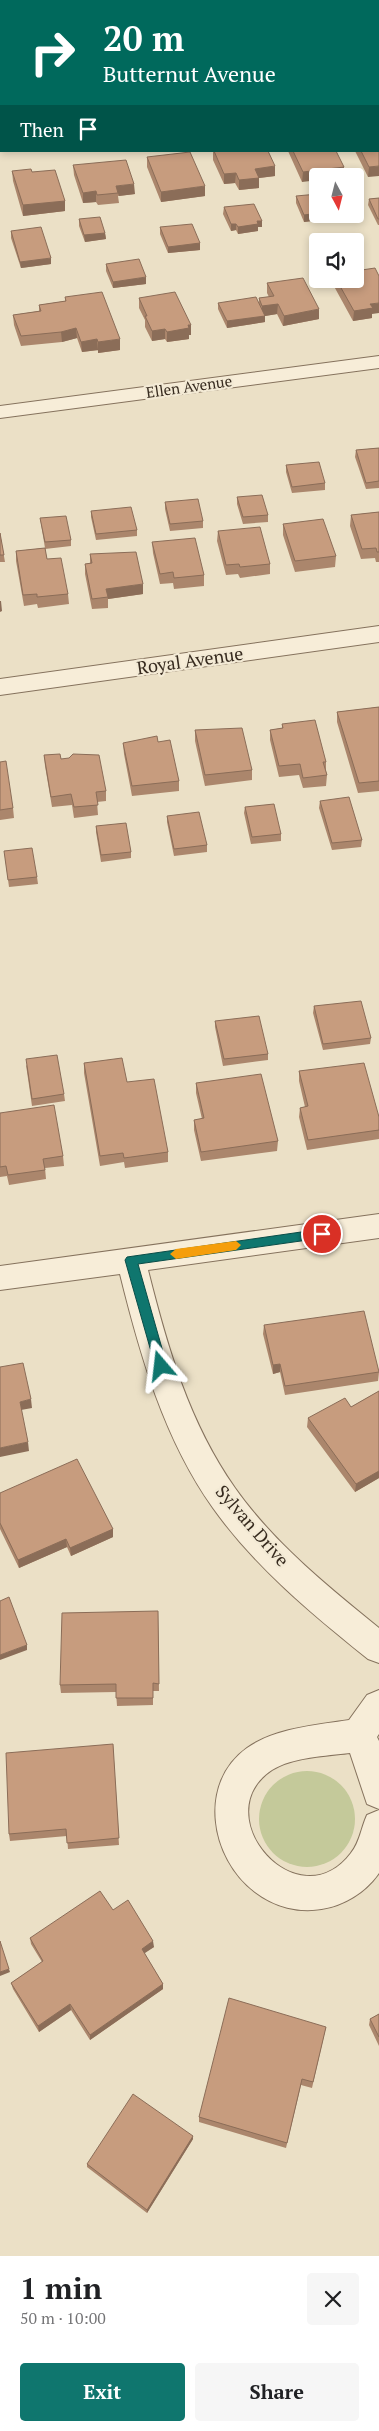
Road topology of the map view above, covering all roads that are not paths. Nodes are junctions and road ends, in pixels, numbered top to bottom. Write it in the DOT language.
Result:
graph roads {
  1 [pos="379,362"];
  2 [pos="0,412"];
  3 [pos="379,634"];
  4 [pos="0,687"];
  5 [pos="379,1226"];
  6 [pos="131,1260"];
  7 [pos="0,1278"];
  8 [pos="379,1648"];
  9 [pos="379,1706"];
  10 [pos="359,1735"];
  11 [pos="379,1792"];
  12 [pos="379,1827"];
  1 -- 2 [label="street, Ellen Avenue"];
  3 -- 4 [label="street, Royal Avenue"];
  5 -- 6 [label="street"];
  6 -- 7 [label="street"];
  6 -- 8 [label="street, Sylvan Drive"];
  9 -- 10 [label="street"];
  10 -- 11 [label="street"];
  10 -- 12 [label="street"];
}
